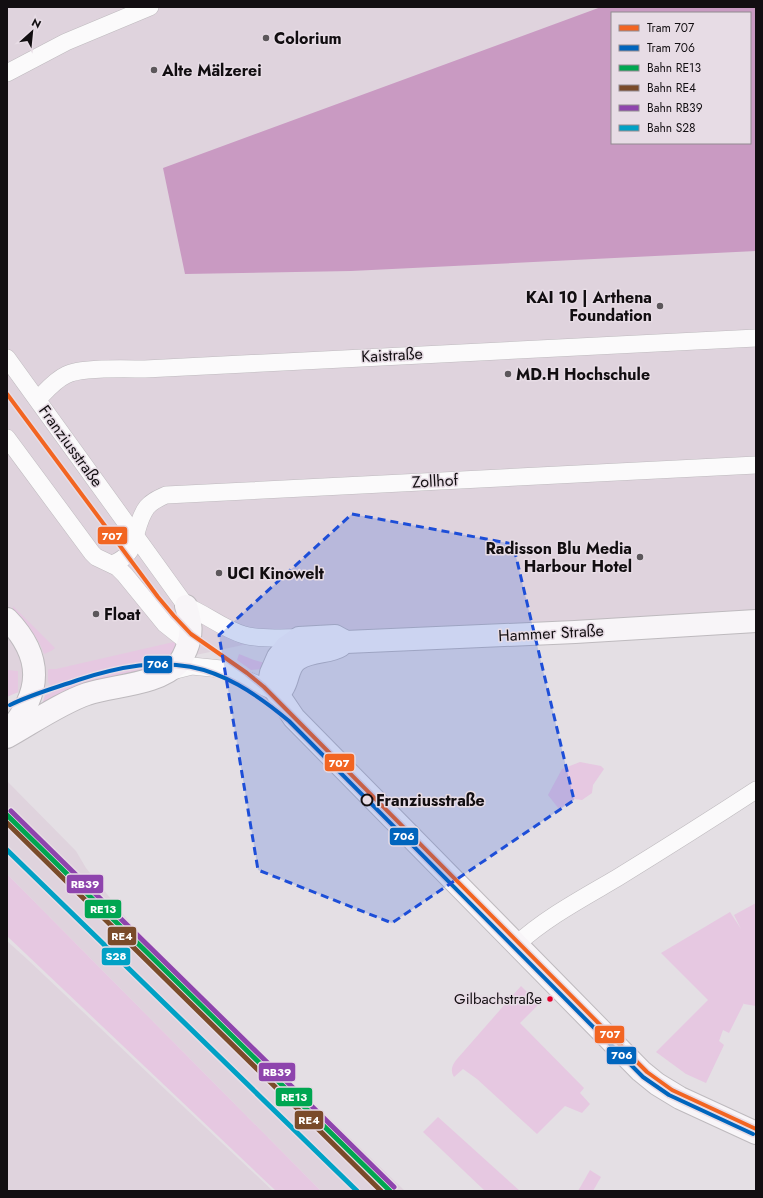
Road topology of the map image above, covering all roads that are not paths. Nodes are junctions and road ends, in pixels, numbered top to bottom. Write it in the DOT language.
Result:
graph roads {
  1 [pos="150,7"];
  2 [pos="7,73"];
  3 [pos="756,338"];
  4 [pos="7,358"];
  5 [pos="38,399"];
  6 [pos="7,438"];
  7 [pos="756,465"];
  8 [pos="134,534"];
  9 [pos="112,564"];
  10 [pos="186,606"];
  11 [pos="7,619"];
  12 [pos="756,622"];
  13 [pos="299,638"];
  14 [pos="346,642"];
  15 [pos="189,644"];
  16 [pos="166,672"];
  17 [pos="278,693"];
  18 [pos="7,733"];
  19 [pos="7,737"];
  20 [pos="756,790"];
  21 [pos="516,945"];
  22 [pos="756,1133"];
  1 -- 2 [label="street"];
  3 -- 5 [label="street, Kaistraße"];
  4 -- 5 [label="street, Franziusstraße"];
  5 -- 8 [label="street, Franziusstraße"];
  6 -- 9 [label="street"];
  7 -- 8 [label="street, Zollhof"];
  8 -- 9 [label="street"];
  8 -- 10 [label="street, Franziusstraße"];
  9 -- 15 [label="street"];
  10 -- 13 [label="street, Franziusstraße"];
  10 -- 15 [label="street, Franziusstraße"];
  11 -- 18 [label="street"];
  12 -- 14 [label="street, Hammer Straße"];
  13 -- 14 [label="street, Hammer Straße"];
  13 -- 17 [label="street"];
  14 -- 17 [label="street, Hammer Straße"];
  15 -- 16 [label="street"];
  16 -- 17 [label="street"];
  16 -- 19 [label="street"];
  17 -- 21 [label="street"];
  20 -- 21 [label="street"];
  21 -- 22 [label="street"];
}
